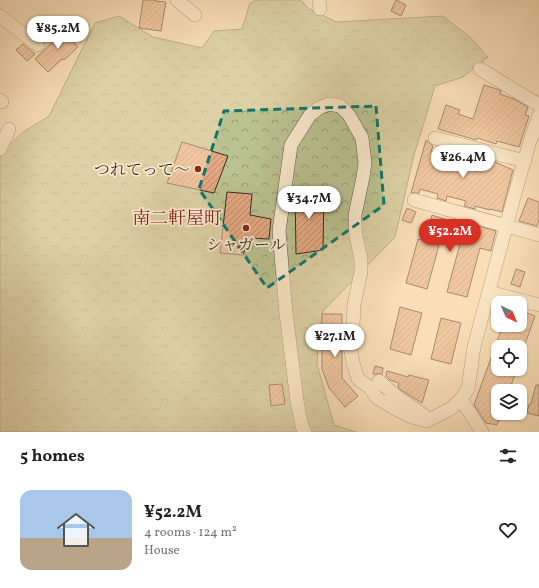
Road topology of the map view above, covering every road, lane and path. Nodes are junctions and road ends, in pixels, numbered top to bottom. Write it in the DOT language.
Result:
graph roads {
  1 [pos="177,0"];
  2 [pos="195,15"];
  3 [pos="0,16"];
  4 [pos="38,45"];
  5 [pos="480,69"];
  6 [pos="539,105"];
  7 [pos="539,115"];
  8 [pos="8,129"];
  9 [pos="435,138"];
  10 [pos="534,147"];
  11 [pos="0,149"];
  12 [pos="525,161"];
  13 [pos="414,200"];
  14 [pos="506,226"];
  15 [pos="539,235"];
  16 [pos="489,292"];
  17 [pos="539,305"];
  18 [pos="379,381"];
  19 [pos="461,399"];
  20 [pos="430,419"];
  21 [pos="305,432"];
  22 [pos="482,432"];
  1 -- 2 [label="street"];
  3 -- 4 [label="street"];
  5 -- 6 [label="street"];
  7 -- 10 [label="street"];
  8 -- 11 [label="street"];
  9 -- 12 [label="street"];
  10 -- 12 [label="street"];
  12 -- 14 [label="street"];
  13 -- 14 [label="street"];
  14 -- 15 [label="street"];
  14 -- 16 [label="street"];
  16 -- 17 [label="street"];
  16 -- 19 [label="street"];
  18 -- 20 [label="street"];
  19 -- 20 [label="street"];
  19 -- 22 [label="street"];
  20 -- 21 [label="street"];
}
